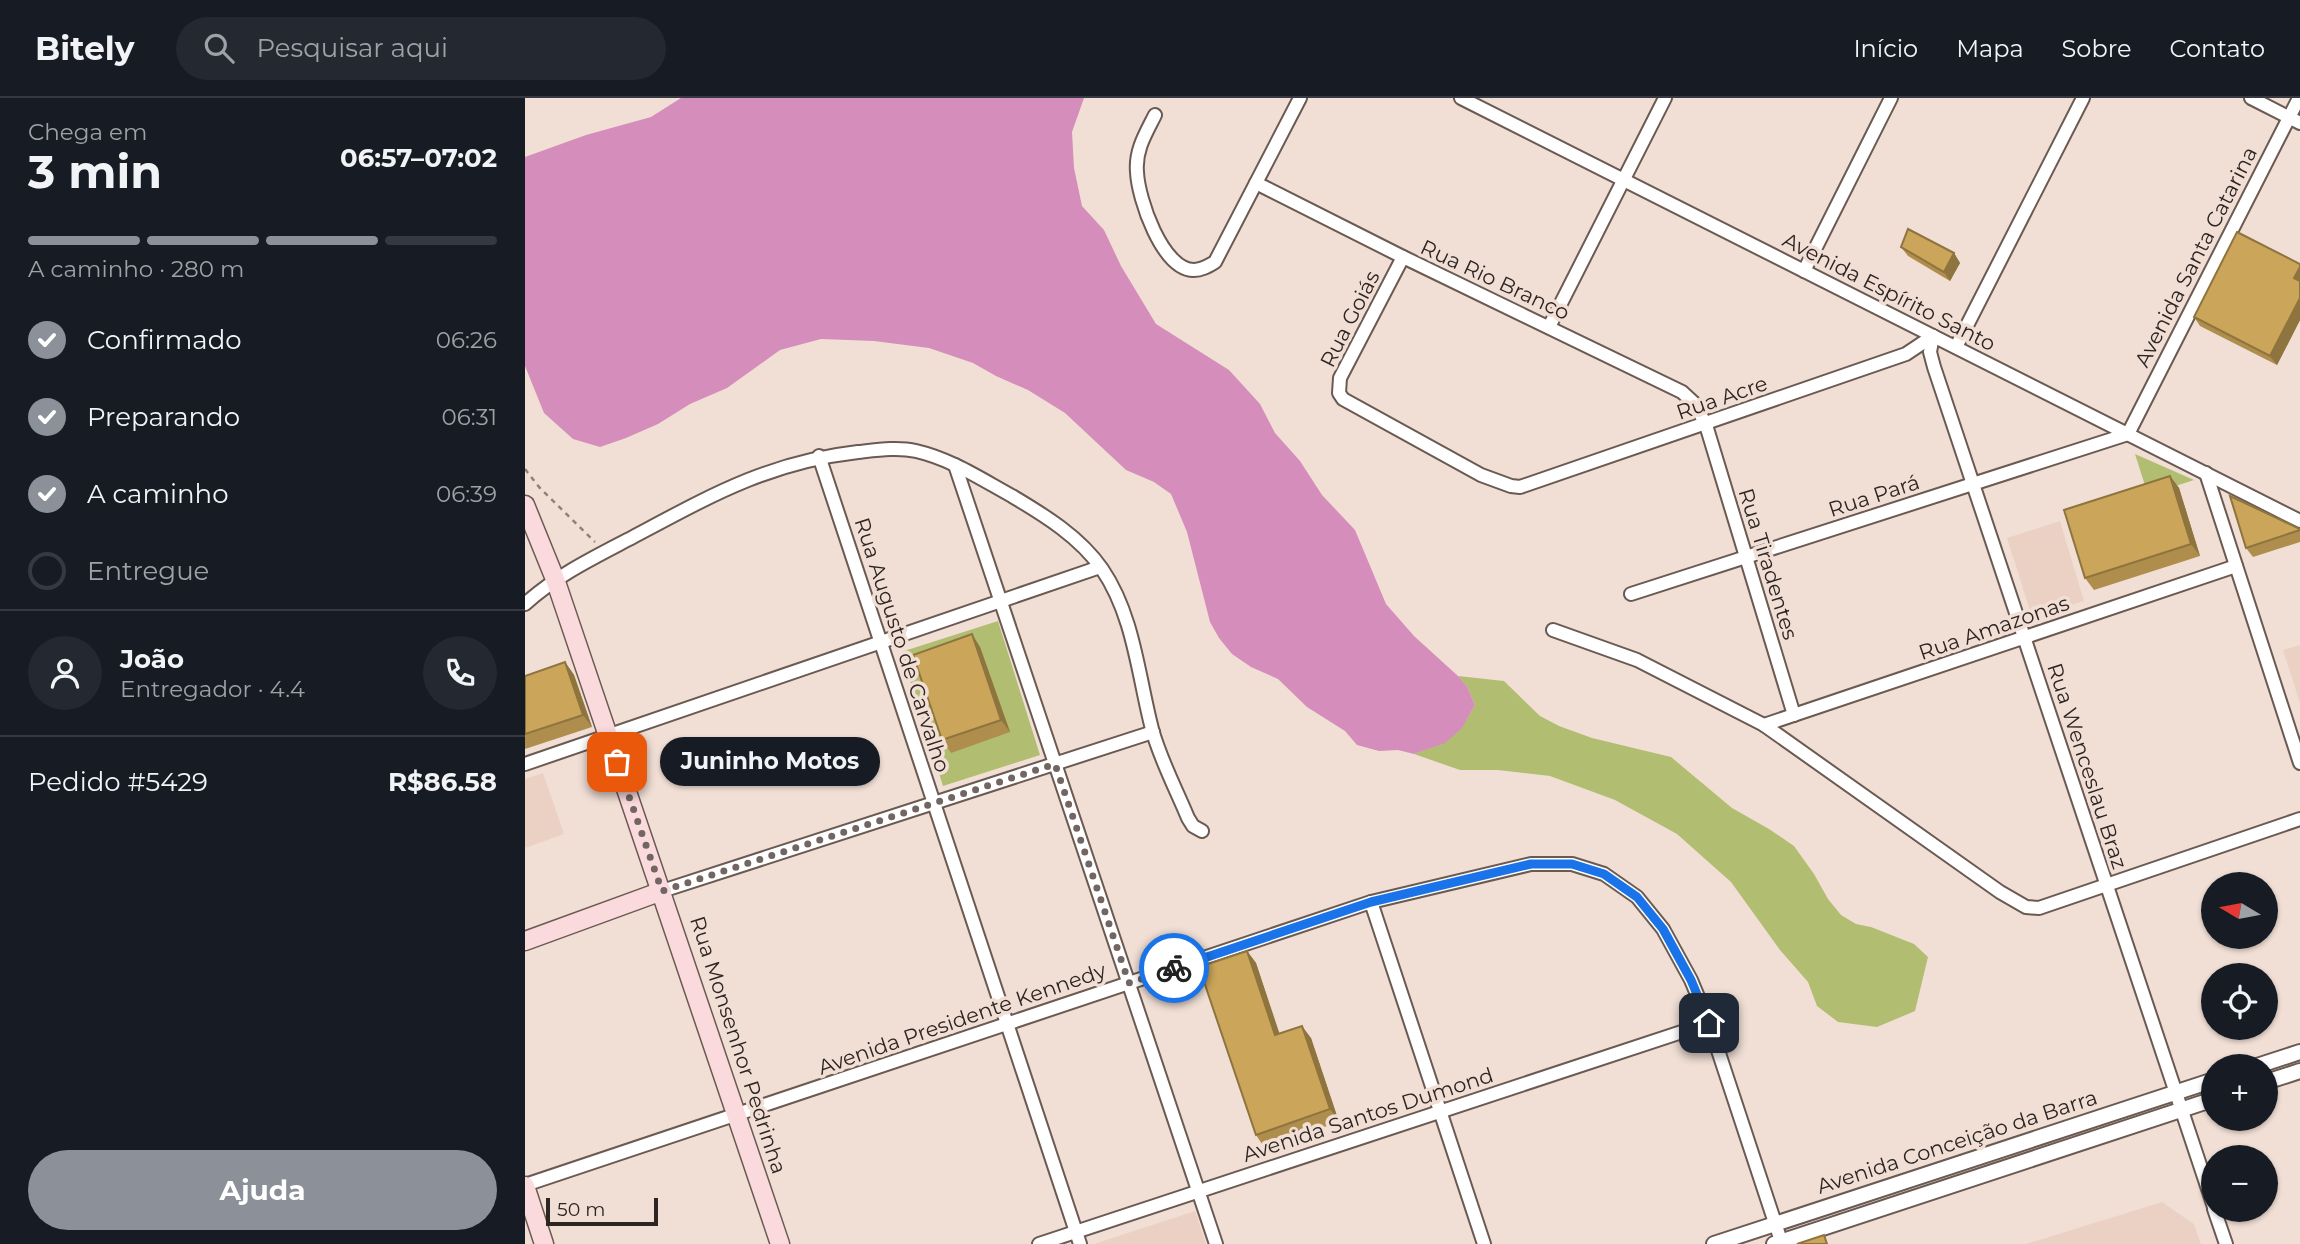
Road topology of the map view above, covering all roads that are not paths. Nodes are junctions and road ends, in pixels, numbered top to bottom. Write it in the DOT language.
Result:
graph roads {
  1 [pos="1300,98"];
  2 [pos="1461,98"];
  3 [pos="1665,98"];
  4 [pos="1891,98"];
  5 [pos="2083,98"];
  6 [pos="2251,98"];
  7 [pos="2299,98"];
  8 [pos="1476,101"];
  9 [pos="1155,115"];
  10 [pos="2294,120"];
  11 [pos="1624,180"];
  12 [pos="1256,183"];
  13 [pos="1403,257"];
  14 [pos="1804,271"];
  15 [pos="1549,327"];
  16 [pos="1933,336"];
  17 [pos="1956,348"];
  18 [pos="1706,425"];
  19 [pos="2128,434"];
  20 [pos="819,456"];
  21 [pos="955,464"];
  22 [pos="2206,473"];
  23 [pos="1973,484"];
  24 [pos="1520,487"];
  25 [pos="2251,496"];
  26 [pos="525,505"];
  27 [pos="2300,521"];
  28 [pos="2223,527"];
  29 [pos="1746,557"];
  30 [pos="2236,566"];
  31 [pos="1100,567"];
  32 [pos="555,579"];
  33 [pos="1631,594"];
  34 [pos="1001,601"];
  35 [pos="525,604"];
  36 [pos="1553,630"];
  37 [pos="2024,638"];
  38 [pos="881,642"];
  39 [pos="1794,715"];
  40 [pos="1764,725"];
  41 [pos="1153,732"];
  42 [pos="607,736"];
  43 [pos="2300,763"];
  44 [pos="525,764"];
  45 [pos="1055,764"];
  46 [pos="934,803"];
  47 [pos="2300,819"];
  48 [pos="1202,831"];
  49 [pos="2106,885"];
  50 [pos="662,891"];
  51 [pos="1371,902"];
  52 [pos="525,941"];
  53 [pos="1129,983"];
  54 [pos="1709,1023"];
  55 [pos="1007,1024"];
  56 [pos="2300,1052"];
  57 [pos="2278,1059"];
  58 [pos="2300,1071"];
  59 [pos="2278,1078"];
  60 [pos="2201,1084"];
  61 [pos="2175,1093"];
  62 [pos="2201,1103"];
  63 [pos="2181,1110"];
  64 [pos="1440,1112"];
  65 [pos="737,1115"];
  66 [pos="2201,1169"];
  67 [pos="525,1186"];
  68 [pos="1198,1191"];
  69 [pos="2219,1222"];
  70 [pos="1775,1224"];
  71 [pos="1078,1238"];
  72 [pos="1779,1243"];
  73 [pos="544,1244"];
  74 [pos="780,1244"];
  75 [pos="1039,1244"];
  76 [pos="1216,1244"];
  77 [pos="1483,1244"];
  78 [pos="1714,1244"];
  79 [pos="2226,1244"];
  1 -- 12 [label="street"];
  2 -- 8 [label="street, Avenida Espírito Santo"];
  3 -- 11 [label="street"];
  4 -- 14 [label="street"];
  5 -- 17 [label="street"];
  6 -- 10 [label="street"];
  7 -- 10 [label="street, Avenida Santa Catarina"];
  8 -- 11 [label="street, Avenida Espírito Santo"];
  9 -- 12 [label="street"];
  10 -- 19 [label="street, Avenida Santa Catarina"];
  11 -- 14 [label="street, Avenida Espírito Santo"];
  11 -- 15 [label="street"];
  12 -- 13 [label="street, Rua Rio Branco"];
  13 -- 15 [label="street, Rua Rio Branco"];
  13 -- 24 [label="street, Rua Goiás"];
  14 -- 16 [label="street, Avenida Espírito Santo"];
  15 -- 18 [label="street, Rua Rio Branco"];
  16 -- 17 [label="street, Avenida Espírito Santo"];
  16 -- 18 [label="street, Rua Acre"];
  16 -- 23 [label="street, Rua Wenceslau Braz"];
  17 -- 19 [label="street, Avenida Espírito Santo"];
  18 -- 24 [label="street, Rua Acre"];
  18 -- 29 [label="street, Rua Tiradentes"];
  19 -- 22 [label="street, Avenida Espírito Santo"];
  19 -- 23 [label="street, Rua Pará"];
  20 -- 21 [label="street"];
  20 -- 32 [label="street"];
  20 -- 38 [label="street, Rua Augusto de Carvalho"];
  21 -- 31 [label="street"];
  21 -- 34 [label="street"];
  22 -- 25 [label="street, Avenida Espírito Santo"];
  22 -- 28 [label="street"];
  23 -- 29 [label="street, Rua Pará"];
  23 -- 37 [label="street, Rua Wenceslau Braz"];
  25 -- 27 [label="street, Avenida Espírito Santo"];
  25 -- 28 [label="street"];
  26 -- 32 [label="main road, Rua Monsenhor Pedrinha"];
  28 -- 30 [label="street"];
  29 -- 33 [label="street, Rua Pará"];
  29 -- 39 [label="street, Rua Tiradentes"];
  30 -- 37 [label="street, Rua Amazonas"];
  30 -- 43 [label="street"];
  31 -- 34 [label="street"];
  31 -- 41 [label="street"];
  32 -- 35 [label="street"];
  32 -- 42 [label="main road, Rua Monsenhor Pedrinha"];
  34 -- 38 [label="street"];
  34 -- 45 [label="street"];
  36 -- 40 [label="street"];
  37 -- 39 [label="street, Rua Amazonas"];
  37 -- 49 [label="street, Rua Wenceslau Braz"];
  38 -- 42 [label="street"];
  38 -- 46 [label="street, Rua Augusto de Carvalho"];
  39 -- 40 [label="street, Rua Amazonas"];
  40 -- 49 [label="street"];
  41 -- 45 [label="street"];
  41 -- 48 [label="street"];
  42 -- 44 [label="street"];
  42 -- 50 [label="main road, Rua Monsenhor Pedrinha"];
  45 -- 46 [label="street"];
  45 -- 53 [label="street"];
  46 -- 50 [label="street"];
  46 -- 55 [label="street, Rua Augusto de Carvalho"];
  47 -- 49 [label="street"];
  49 -- 61 [label="street, Rua Wenceslau Braz"];
  50 -- 52 [label="main road"];
  50 -- 65 [label="main road, Rua Monsenhor Pedrinha"];
  51 -- 53 [label="street, Avenida Presidente Kennedy"];
  51 -- 54 [label="street, Avenida Presidente Kennedy"];
  51 -- 64 [label="street"];
  53 -- 55 [label="street, Avenida Presidente Kennedy"];
  53 -- 68 [label="street"];
  54 -- 64 [label="street, Avenida Santos Dumond"];
  54 -- 70 [label="street, Avenida Presidente Kennedy"];
  55 -- 65 [label="street, Avenida Presidente Kennedy"];
  55 -- 71 [label="street, Rua Augusto de Carvalho"];
  56 -- 57 [label="street"];
  58 -- 59 [label="street"];
  60 -- 61 [label="street, Avenida Conceição da Barra"];
  61 -- 63 [label="street, Rua Wenceslau Braz"];
  61 -- 70 [label="street, Avenida Conceição da Barra"];
  62 -- 63 [label="street, Avenida Conceição da Barra"];
  63 -- 66 [label="street, Rua Wenceslau Braz"];
  63 -- 72 [label="street, Avenida Conceição da Barra"];
  64 -- 68 [label="street, Avenida Santos Dumond"];
  64 -- 77 [label="street"];
  65 -- 67 [label="street, Avenida Presidente Kennedy"];
  65 -- 74 [label="main road, Rua Monsenhor Pedrinha"];
  67 -- 73 [label="main road"];
  68 -- 71 [label="street, Avenida Santos Dumond"];
  68 -- 76 [label="street"];
  69 -- 79 [label="street, Rua Wenceslau Braz"];
  70 -- 72 [label="street, Avenida Presidente Kennedy"];
  70 -- 78 [label="street, Avenida Conceição da Barra"];
  71 -- 75 [label="street, Avenida Santos Dumond"];
}
